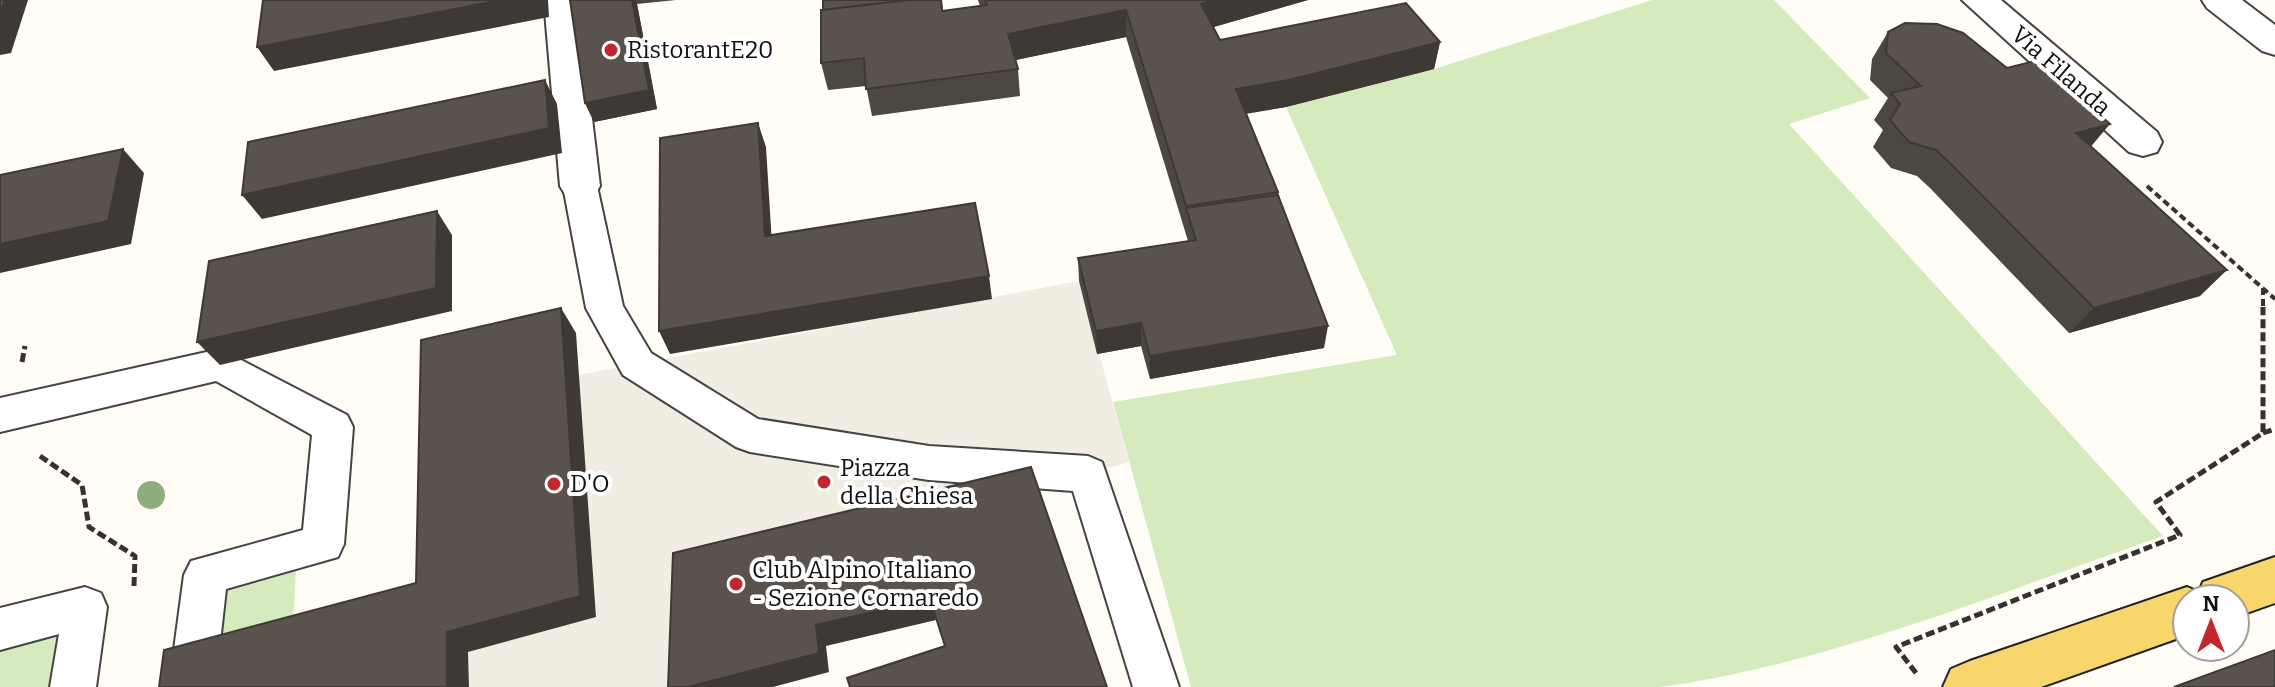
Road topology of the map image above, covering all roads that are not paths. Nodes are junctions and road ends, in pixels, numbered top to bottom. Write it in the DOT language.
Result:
graph roads {
  1 [pos="561,0"];
  2 [pos="1979,0"];
  3 [pos="2219,0"];
  4 [pos="2275,43"];
  5 [pos="2143,142"];
  6 [pos="580,186"];
  7 [pos="7,414"];
  8 [pos="2275,580"];
  9 [pos="2251,588"];
  10 [pos="2171,617"];
  11 [pos="0,629"];
  12 [pos="73,687"];
  13 [pos="192,687"];
  14 [pos="1156,687"];
  15 [pos="1970,687"];
  1 -- 6 [label="street"];
  2 -- 5 [label="street, Via Filanda"];
  3 -- 4 [label="street"];
  6 -- 14 [label="street"];
  7 -- 13 [label="street"];
  8 -- 9 [label="main road"];
  10 -- 15 [label="main road"];
  11 -- 12 [label="street"];
}
